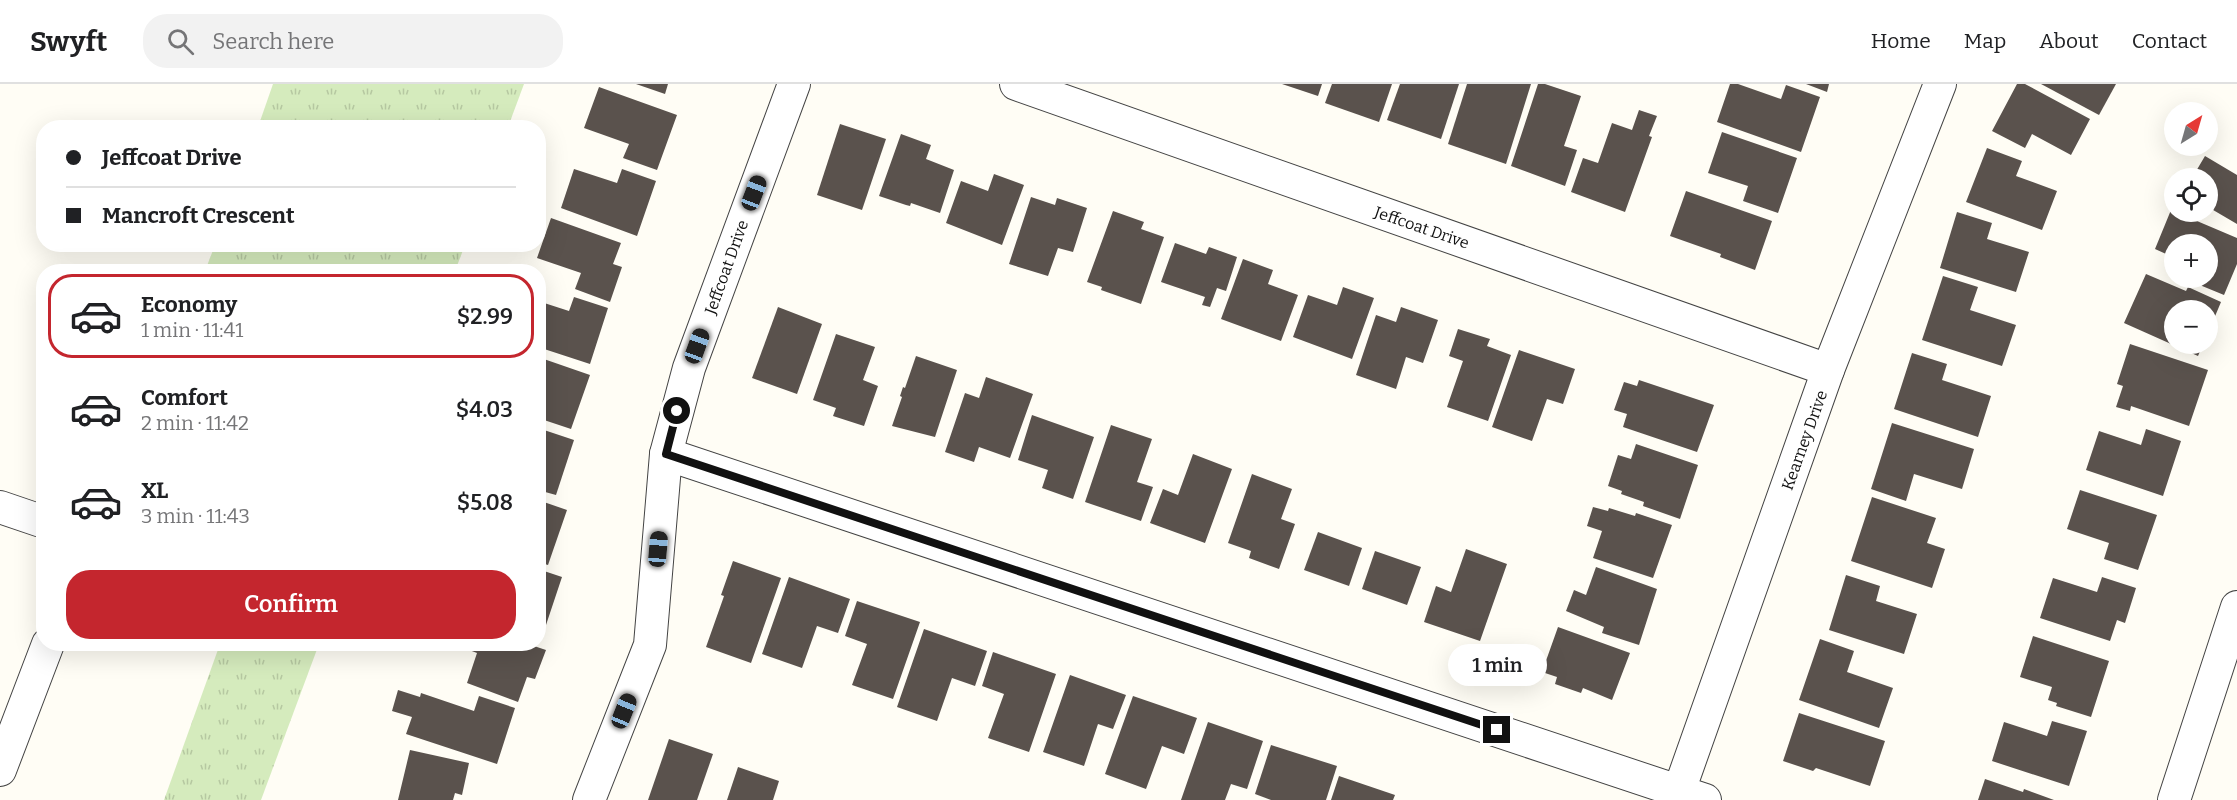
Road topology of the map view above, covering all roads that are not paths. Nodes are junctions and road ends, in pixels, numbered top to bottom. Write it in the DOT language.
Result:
graph roads {
  1 [pos="795,84"];
  2 [pos="1016,84"];
  3 [pos="1940,84"];
  4 [pos="1828,370"];
  5 [pos="666,454"];
  6 [pos="0,507"];
  7 [pos="36,519"];
  8 [pos="2237,607"];
  9 [pos="45,651"];
  10 [pos="0,770"];
  11 [pos="1688,797"];
  12 [pos="589,800"];
  13 [pos="2174,800"];
  1 -- 5 [label="street, Jeffcoat Drive"];
  2 -- 4 [label="street, Jeffcoat Drive"];
  3 -- 4 [label="street, Kearney Drive"];
  4 -- 11 [label="street, Kearney Drive"];
  5 -- 11 [label="street"];
  5 -- 12 [label="street, Jeffcoat Drive"];
  6 -- 7 [label="street"];
  8 -- 13 [label="street"];
  9 -- 10 [label="street"];
}
